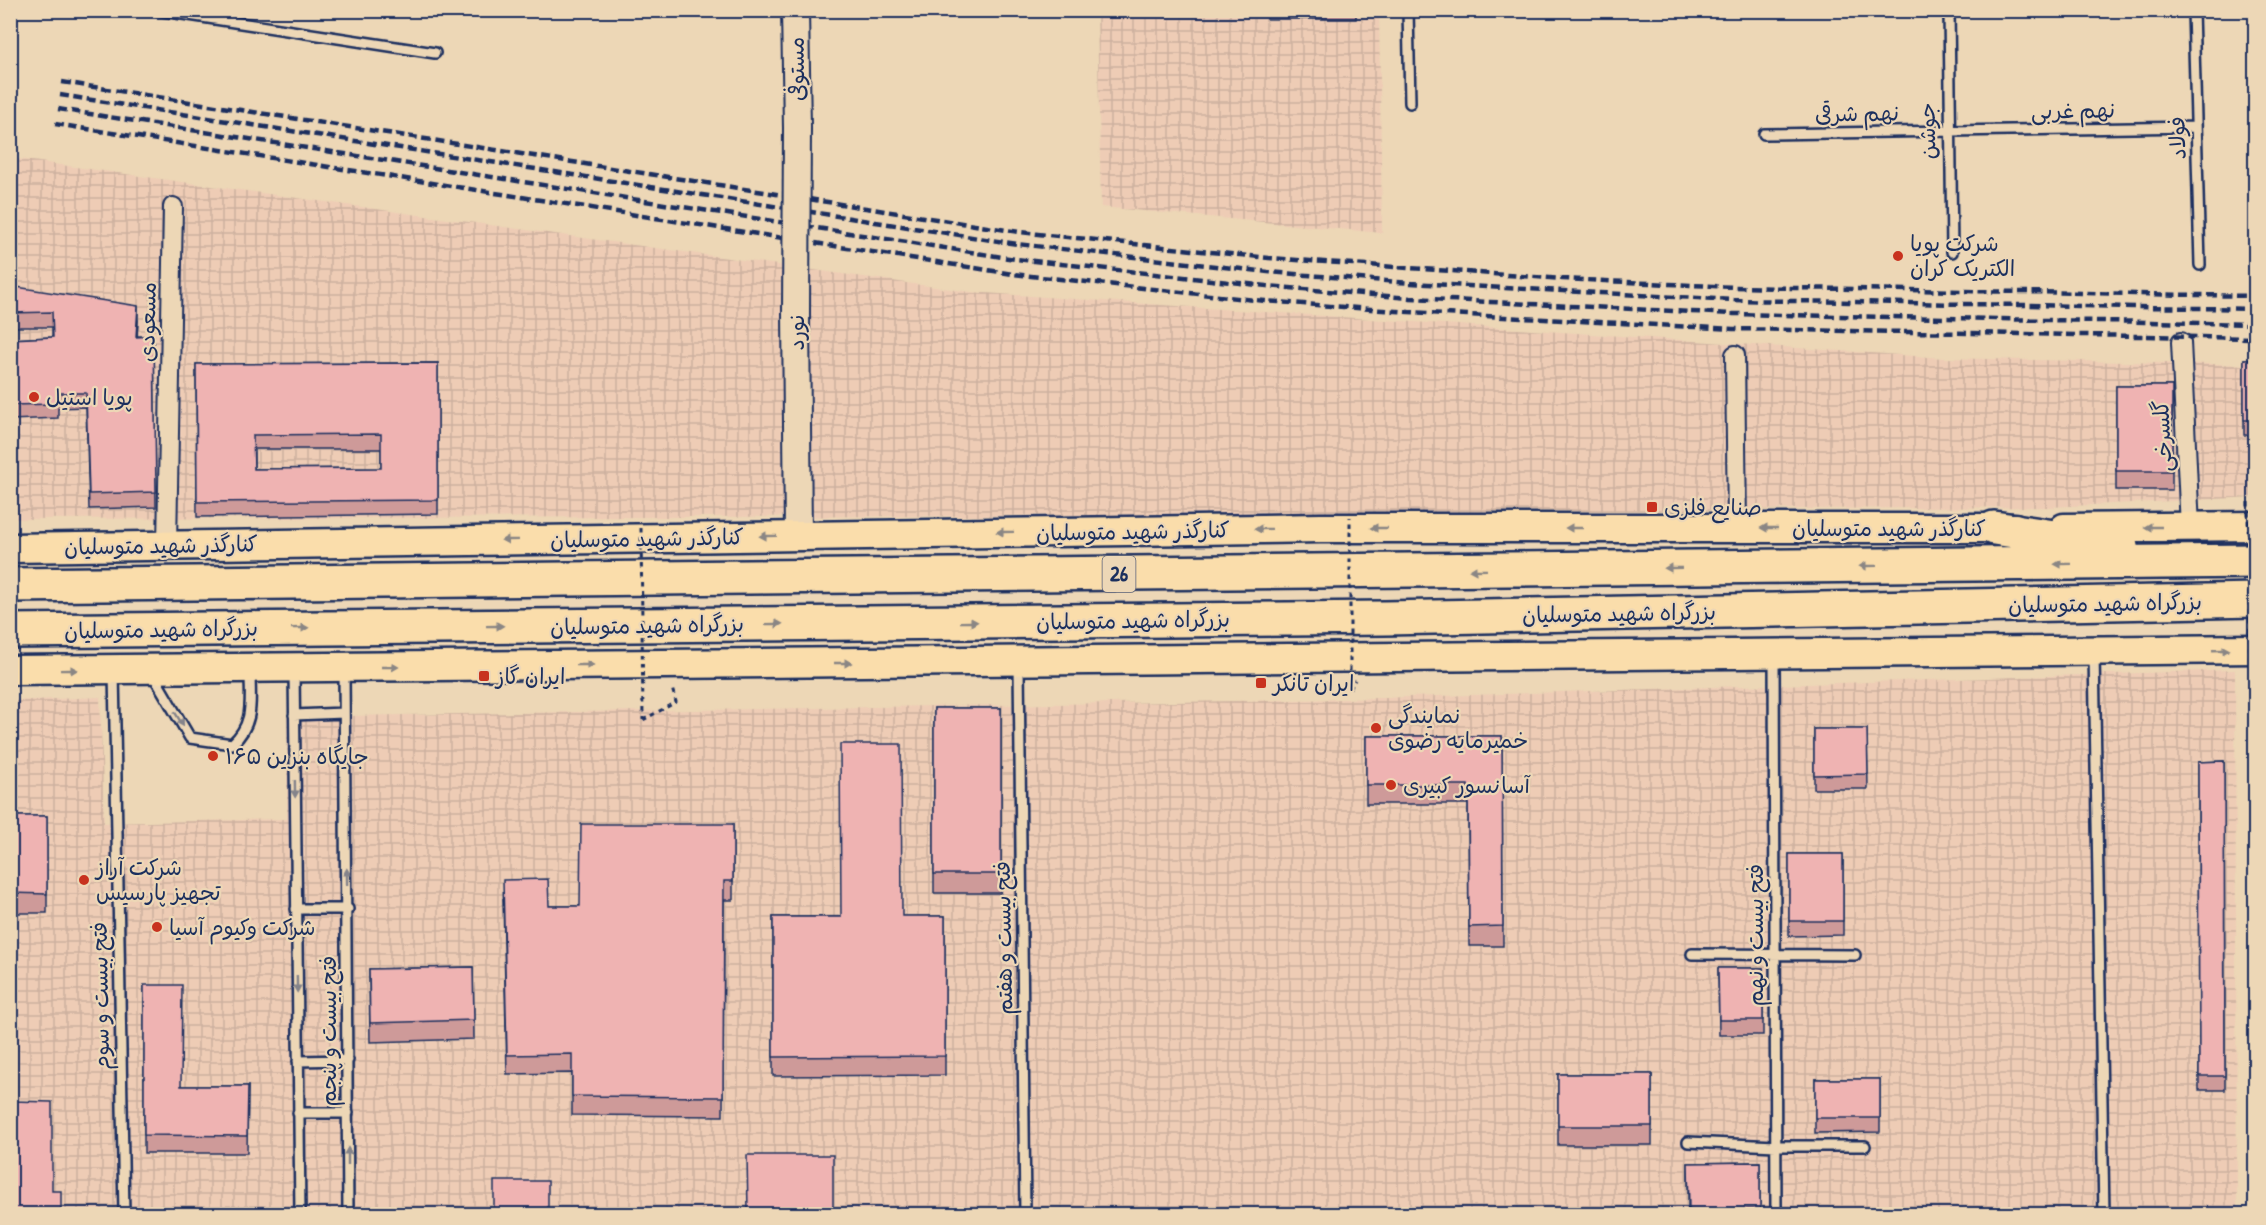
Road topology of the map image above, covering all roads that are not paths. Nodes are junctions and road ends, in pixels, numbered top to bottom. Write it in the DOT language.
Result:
graph roads {
  1 [pos="795,10"];
  2 [pos="1408,10"];
  3 [pos="1949,10"];
  4 [pos="2193,10"];
  5 [pos="156,11"];
  6 [pos="435,53"];
  7 [pos="1410,104"];
  8 [pos="2196,127"];
  9 [pos="797,128"];
  10 [pos="1951,132"];
  11 [pos="1764,134"];
  12 [pos="173,207"];
  13 [pos="1952,252"];
  14 [pos="2200,265"];
  15 [pos="2181,342"];
  16 [pos="1734,355"];
  17 [pos="2252,514"];
  18 [pos="2190,527"];
  19 [pos="1737,528"];
  20 [pos="1994,528"];
  21 [pos="798,536"];
  22 [pos="166,545"];
  23 [pos="10,548"];
  24 [pos="2241,562"];
  25 [pos="10,585"];
  26 [pos="2256,600"];
  27 [pos="10,631"];
  28 [pos="2094,652"];
  29 [pos="1774,655"];
  30 [pos="2253,657"];
  31 [pos="1019,661"];
  32 [pos="345,667"];
  33 [pos="250,668"];
  34 [pos="294,668"];
  35 [pos="114,669"];
  36 [pos="149,669"];
  37 [pos="10,670"];
  38 [pos="344,713"];
  39 [pos="294,715"];
  40 [pos="296,909"];
  41 [pos="348,909"];
  42 [pos="1692,954"];
  43 [pos="1775,955"];
  44 [pos="1855,955"];
  45 [pos="348,1060"];
  46 [pos="298,1061"];
  47 [pos="298,1113"];
  48 [pos="348,1113"];
  49 [pos="1688,1142"];
  50 [pos="1776,1146"];
  51 [pos="1865,1146"];
  52 [pos="124,1215"];
  53 [pos="300,1215"];
  54 [pos="348,1215"];
  55 [pos="1025,1215"];
  56 [pos="1776,1215"];
  57 [pos="2104,1215"];
  1 -- 9 [label="street, مستوفی"];
  2 -- 7 [label="lane"];
  3 -- 10 [label="lane, جوشن"];
  4 -- 8 [label="lane, فولاد"];
  5 -- 6 [label="lane"];
  8 -- 10 [label="lane, نهم غربی"];
  8 -- 14 [label="lane, فولاد"];
  9 -- 21 [label="street, نورد, bridge"];
  10 -- 11 [label="lane, نهم شرقی"];
  10 -- 13 [label="lane, جوشن"];
  12 -- 22 [label="street, مسعودی"];
  15 -- 18 [label="street, گلسرخی"];
  16 -- 19 [label="street"];
  17 -- 18 [label="main road, کنارگذر شهید متوسلیان"];
  18 -- 20 [label="main road, کنارگذر شهید متوسلیان, one-way"];
  20 -- 19 [label="main road, کنارگذر شهید متوسلیان, one-way"];
  19 -- 21 [label="main road, کنارگذر شهید متوسلیان, one-way"];
  20 -- 24 [label="highway"];
  21 -- 22 [label="main road, کنارگذر شهید متوسلیان, one-way"];
  22 -- 23 [label="main road, کنارگذر شهید متوسلیان"];
  24 -- 25 [label="highway, بزرگراه شهید متوسلیان / 26, one-way"];
  27 -- 26 [label="highway, بزرگراه شهید متوسلیان / 26, one-way"];
  28 -- 29 [label="main road"];
  28 -- 30 [label="main road, one-way"];
  28 -- 57 [label="lane"];
  29 -- 31 [label="main road"];
  29 -- 43 [label="lane, فتح بیست و نهم"];
  32 -- 31 [label="main road, one-way"];
  31 -- 55 [label="lane, فتح بیست و هفتم"];
  32 -- 34 [label="main road"];
  32 -- 38 [label="lane, فتح بیست و پنجم"];
  33 -- 34 [label="main road"];
  33 -- 36 [label="main road"];
  36 -- 33 [label="lane, one-way"];
  34 -- 39 [label="lane, فتح بیست و پنجم"];
  35 -- 36 [label="main road"];
  37 -- 35 [label="main road, one-way"];
  35 -- 52 [label="lane, فتح بیست و سوم"];
  38 -- 39 [label="lane"];
  41 -- 38 [label="lane, فتح بیست و پنجم, one-way"];
  39 -- 40 [label="lane, فتح بیست و پنجم, one-way"];
  40 -- 41 [label="lane"];
  40 -- 46 [label="lane, فتح بیست و پنجم, one-way"];
  41 -- 45 [label="lane, فتح بیست و پنجم"];
  42 -- 43 [label="lane"];
  43 -- 44 [label="lane"];
  43 -- 50 [label="lane, فتح بیست و نهم"];
  45 -- 46 [label="lane"];
  45 -- 48 [label="lane, فتح بیست و پنجم"];
  46 -- 47 [label="lane, فتح بیست و پنجم"];
  47 -- 48 [label="lane"];
  47 -- 53 [label="lane, فتح بیست و پنجم"];
  54 -- 48 [label="lane, فتح بیست و پنجم, one-way"];
  49 -- 50 [label="lane"];
  50 -- 51 [label="lane"];
  50 -- 56 [label="lane, فتح بیست و نهم"];
}
